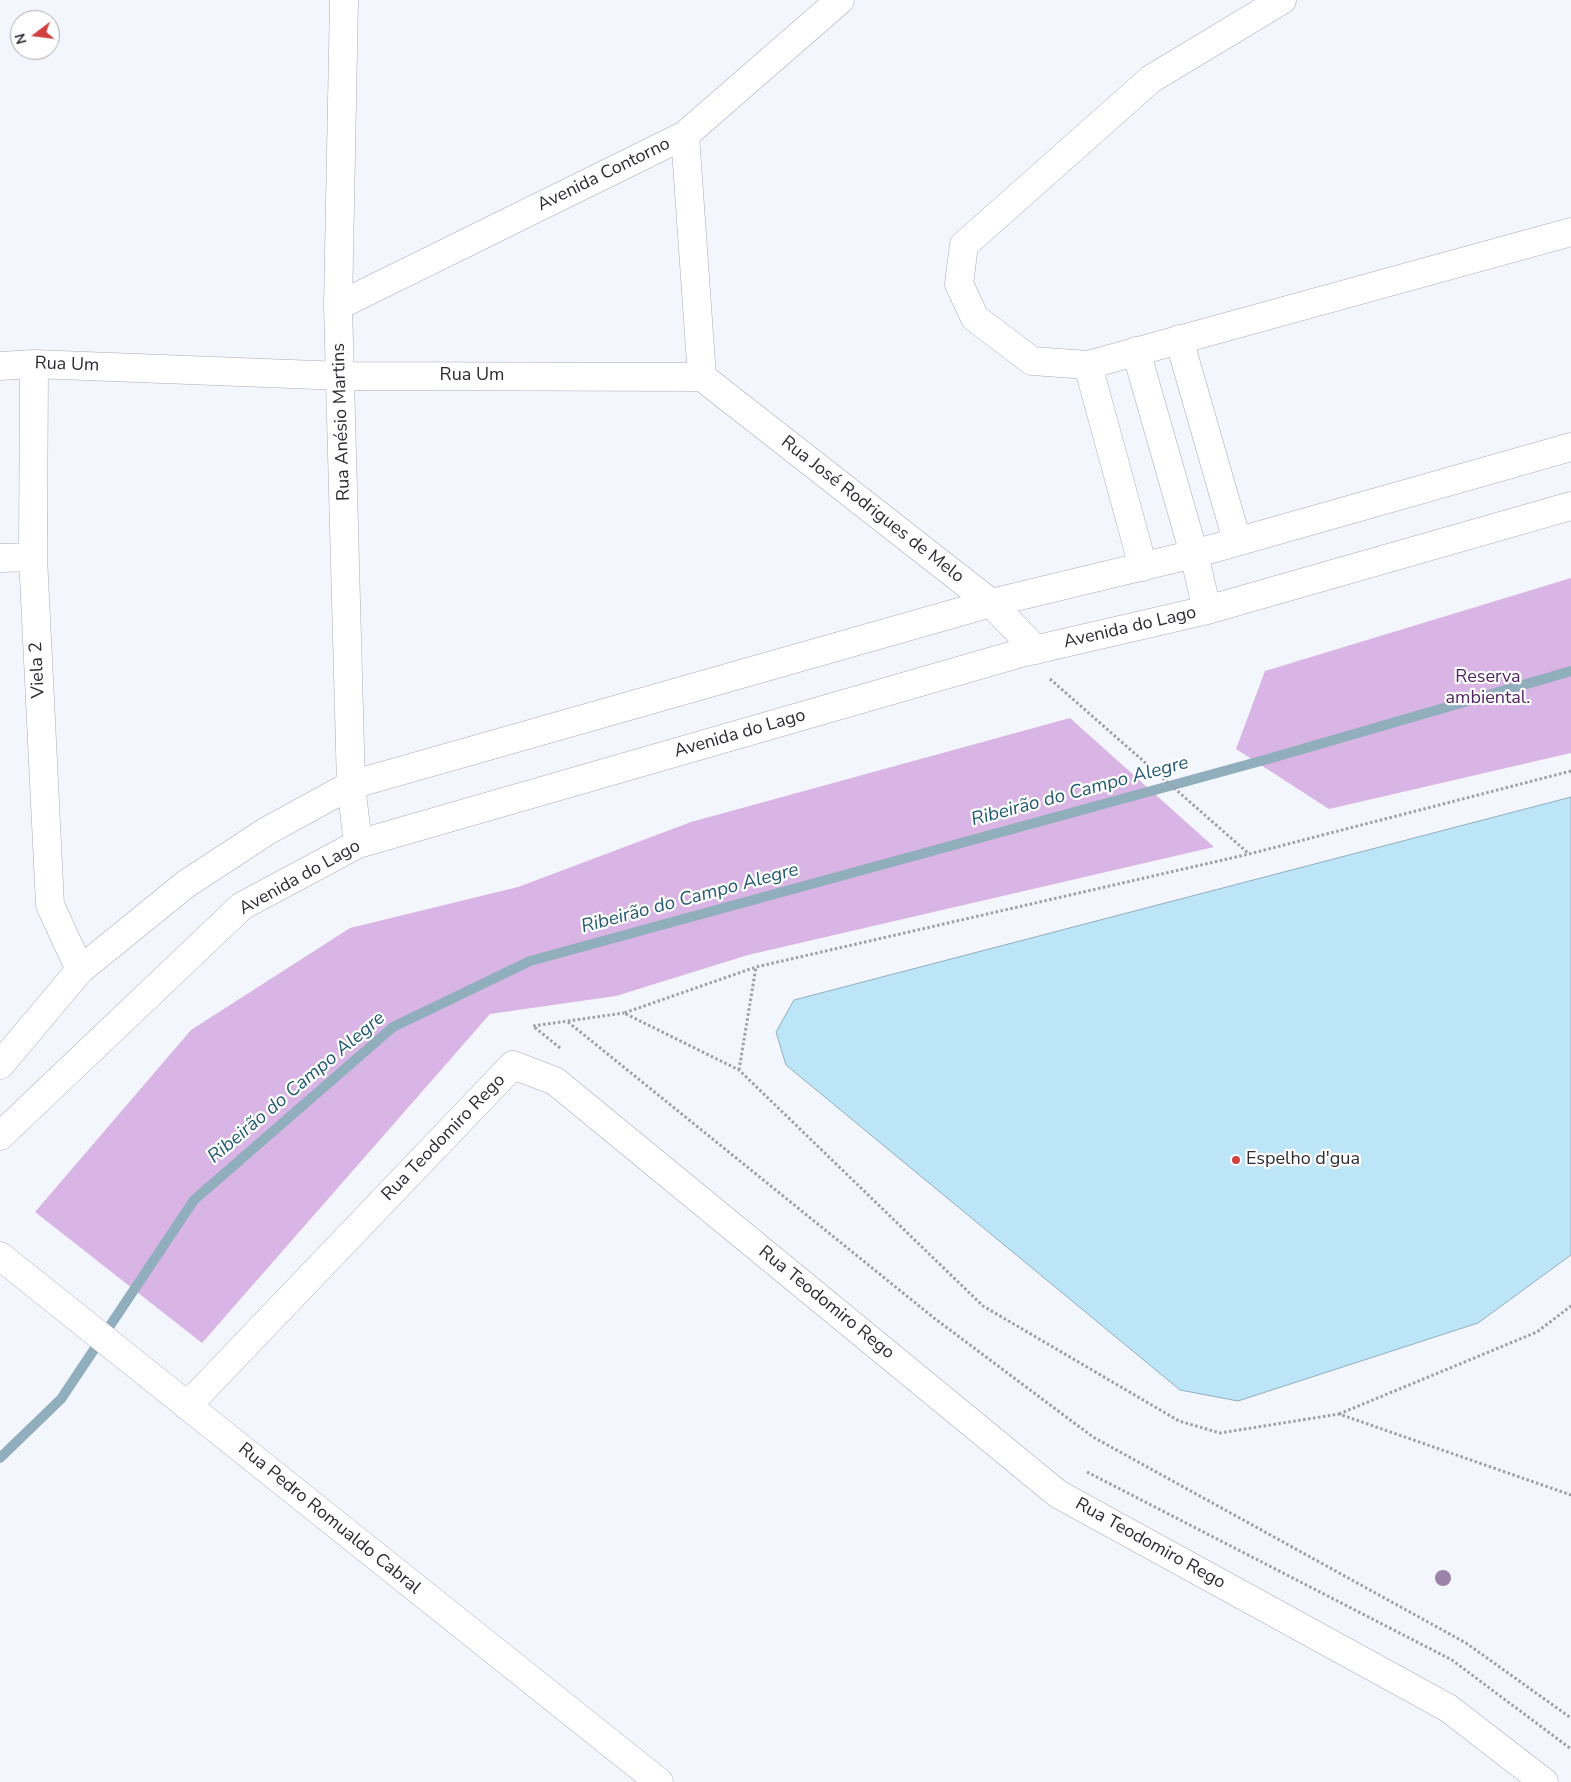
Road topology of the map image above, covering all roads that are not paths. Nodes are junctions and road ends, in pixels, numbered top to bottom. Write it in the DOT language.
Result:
graph roads {
  1 [pos="344,0"];
  2 [pos="840,0"];
  3 [pos="1282,0"];
  4 [pos="685,135"];
  5 [pos="1571,232"];
  6 [pos="338,306"];
  7 [pos="1179,339"];
  8 [pos="1136,351"];
  9 [pos="34,364"];
  10 [pos="1088,365"];
  11 [pos="0,366"];
  12 [pos="342,376"];
  13 [pos="702,377"];
  14 [pos="1571,447"];
  15 [pos="1571,506"];
  16 [pos="1237,541"];
  17 [pos="1194,554"];
  18 [pos="33,556"];
  19 [pos="0,558"];
  20 [pos="1143,567"];
  21 [pos="990,603"];
  22 [pos="1207,610"];
  23 [pos="1028,652"];
  24 [pos="351,785"];
  25 [pos="358,844"];
  26 [pos="80,970"];
  27 [pos="0,1066"];
  28 [pos="0,1136"];
  29 [pos="0,1256"];
  30 [pos="187,1406"];
  31 [pos="659,1782"];
  32 [pos="1544,1782"];
  1 -- 6 [label="street, Rua Anésio Martins"];
  2 -- 4 [label="street, Avenida Contorno"];
  3 -- 10 [label="street"];
  4 -- 6 [label="street, Avenida Contorno"];
  4 -- 13 [label="street"];
  5 -- 7 [label="street"];
  6 -- 12 [label="street, Rua Anésio Martins"];
  7 -- 8 [label="street"];
  7 -- 16 [label="street"];
  8 -- 10 [label="street"];
  8 -- 17 [label="street"];
  9 -- 11 [label="street, Rua Um"];
  9 -- 12 [label="street, Rua Um"];
  9 -- 18 [label="street, Viela 2"];
  10 -- 20 [label="street"];
  12 -- 13 [label="street, Rua Um"];
  12 -- 24 [label="street, Rua Anésio Martins"];
  13 -- 21 [label="street, Rua José Rodrigues de Melo"];
  14 -- 16 [label="street"];
  15 -- 22 [label="street, Avenida do Lago"];
  16 -- 17 [label="street"];
  17 -- 20 [label="street"];
  17 -- 22 [label="street"];
  18 -- 19 [label="street"];
  18 -- 26 [label="street, Viela 2"];
  20 -- 21 [label="street"];
  21 -- 23 [label="street, Rua José Rodrigues de Melo"];
  21 -- 24 [label="street"];
  22 -- 23 [label="street, Avenida do Lago"];
  23 -- 25 [label="street, Avenida do Lago"];
  24 -- 25 [label="street, Rua Anésio Martins"];
  24 -- 26 [label="street"];
  25 -- 28 [label="street, Avenida do Lago"];
  26 -- 27 [label="street"];
  29 -- 30 [label="street, Rua Pedro Romualdo Cabral"];
  30 -- 31 [label="street, Rua Pedro Romualdo Cabral"];
  30 -- 32 [label="street, Rua Teodomiro Rego"];
}
